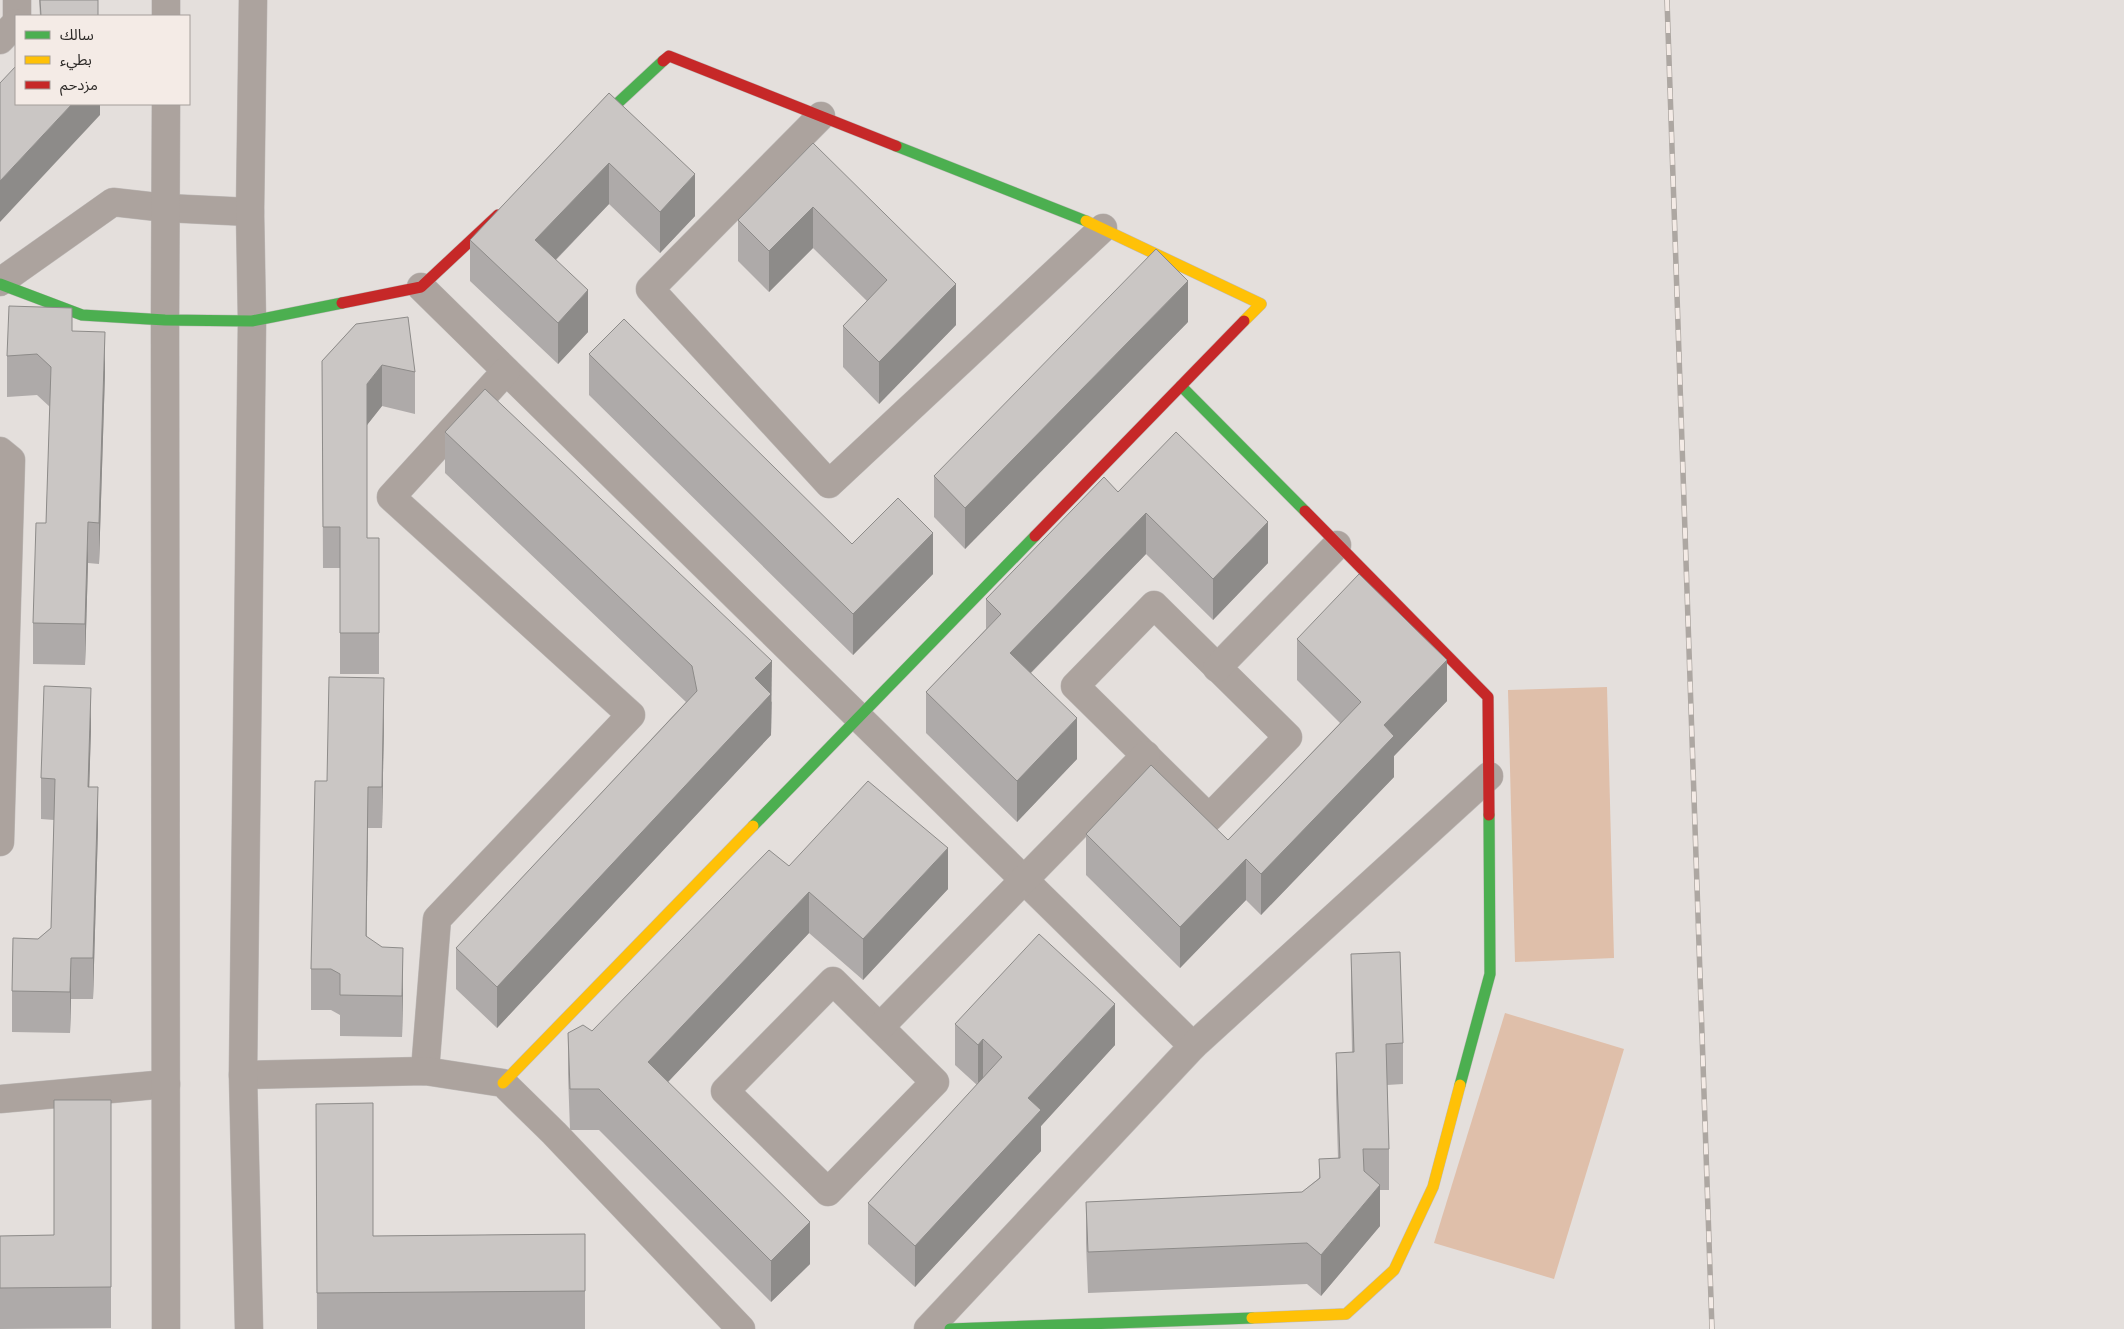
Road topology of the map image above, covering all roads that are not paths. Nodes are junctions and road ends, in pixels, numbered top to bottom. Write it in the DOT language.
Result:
graph roads {
  1 [pos="17,0"];
  2 [pos="166,0"];
  3 [pos="253,0"];
  4 [pos="17,15"];
  5 [pos="166,15"];
  6 [pos="15,24"];
  7 [pos="0,40"];
  8 [pos="166,105"];
  9 [pos="821,116"];
  10 [pos="581,138"];
  11 [pos="508,206"];
  12 [pos="166,208"];
  13 [pos="250,212"];
  14 [pos="1103,228"];
  15 [pos="0,283"];
  16 [pos="421,287"];
  17 [pos="165,320"];
  18 [pos="252,321"];
  19 [pos="506,371"];
  20 [pos="1181,386"];
  21 [pos="0,451"];
  22 [pos="4,536"];
  23 [pos="1337,545"];
  24 [pos="1217,668"];
  25 [pos="859,717"];
  26 [pos="1146,755"];
  27 [pos="1488,776"];
  28 [pos="0,842"];
  29 [pos="1024,880"];
  30 [pos="880,1028"];
  31 [pos="1193,1046"];
  32 [pos="425,1071"];
  33 [pos="244,1075"];
  34 [pos="502,1083"];
  35 [pos="166,1084"];
  36 [pos="0,1099"];
  37 [pos="166,1329"];
  38 [pos="249,1329"];
  39 [pos="741,1329"];
  40 [pos="928,1329"];
  41 [pos="950,1329"];
  1 -- 4 [label="street"];
  2 -- 5 [label="street"];
  3 -- 13 [label="street"];
  6 -- 7 [label="street"];
  8 -- 12 [label="street"];
  9 -- 10 [label="street"];
  9 -- 14 [label="street"];
  9 -- 14 [label="street"];
  11 -- 16 [label="street"];
  12 -- 13 [label="street"];
  12 -- 15 [label="street"];
  12 -- 17 [label="street"];
  13 -- 18 [label="street"];
  14 -- 20 [label="street"];
  15 -- 17 [label="street"];
  16 -- 18 [label="street"];
  16 -- 19 [label="street"];
  17 -- 18 [label="street"];
  17 -- 35 [label="street"];
  18 -- 33 [label="street"];
  19 -- 25 [label="street"];
  19 -- 32 [label="street"];
  20 -- 23 [label="street"];
  20 -- 25 [label="street"];
  21 -- 22 [label="street"];
  22 -- 28 [label="street"];
  23 -- 24 [label="street"];
  23 -- 27 [label="street"];
  24 -- 26 [label="street"];
  24 -- 26 [label="street"];
  25 -- 29 [label="street"];
  25 -- 34 [label="street"];
  26 -- 29 [label="street"];
  27 -- 31 [label="street"];
  27 -- 41 [label="street"];
  29 -- 30 [label="street"];
  29 -- 31 [label="street"];
  30 -- 30 [label="street"];
  31 -- 40 [label="street"];
  32 -- 33 [label="street"];
  32 -- 34 [label="street"];
  33 -- 38 [label="street"];
  34 -- 39 [label="street"];
  35 -- 36 [label="street"];
  35 -- 37 [label="street"];
}
